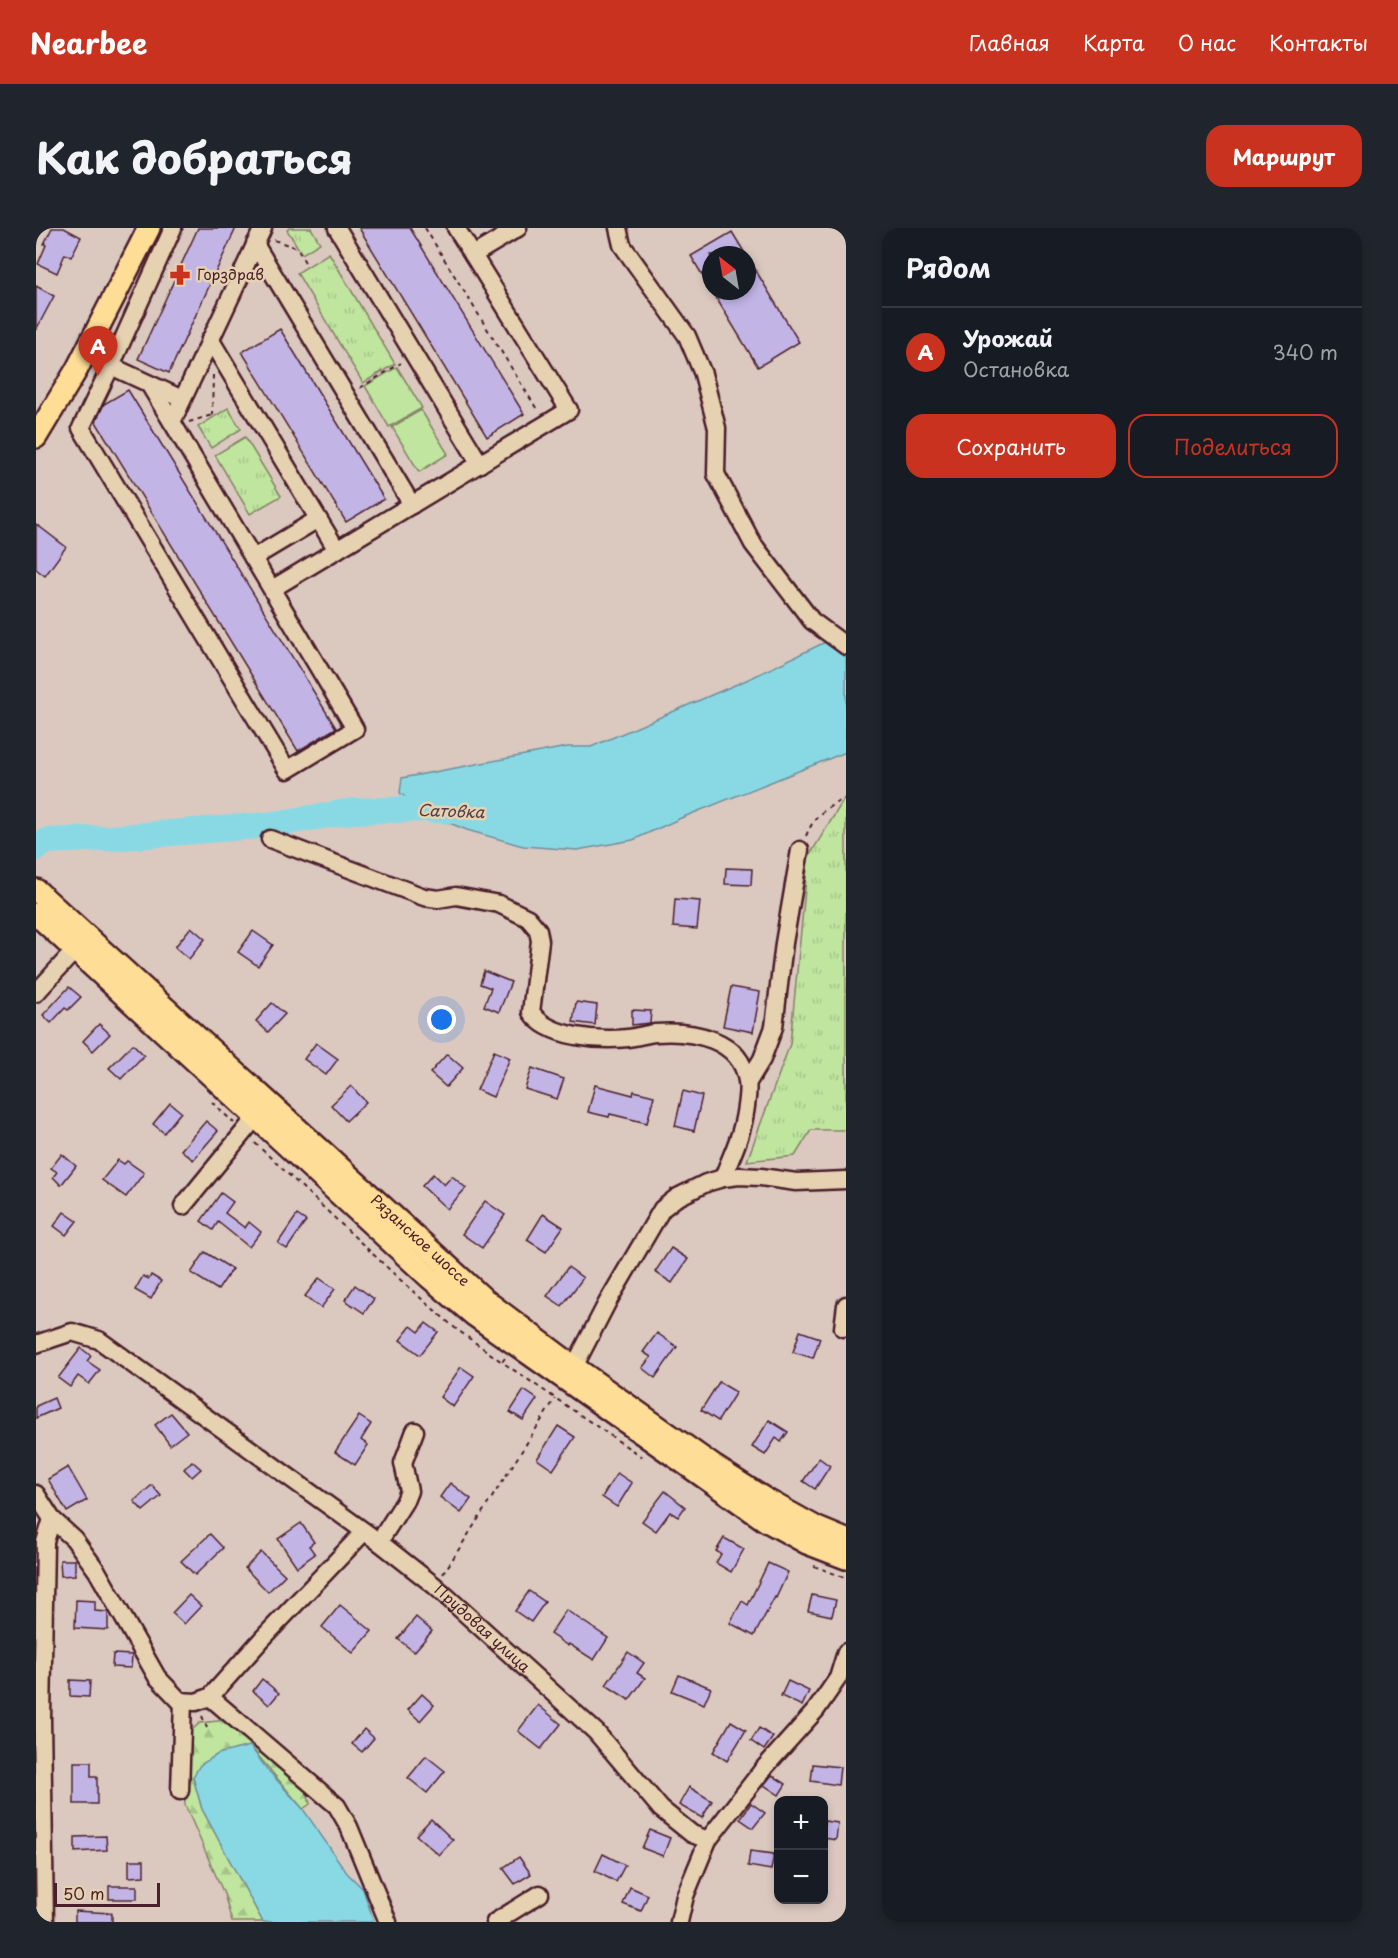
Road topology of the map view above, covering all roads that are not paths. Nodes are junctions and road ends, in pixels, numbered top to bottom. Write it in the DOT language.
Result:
graph roads {
  1 [pos="148,228"];
  2 [pos="173,228"];
  3 [pos="338,228"];
  4 [pos="456,228"];
  5 [pos="518,228"];
  6 [pos="618,228"];
  7 [pos="259,236"];
  8 [pos="473,255"];
  9 [pos="212,343"];
  10 [pos="111,366"];
  11 [pos="149,384"];
  12 [pos="182,399"];
  13 [pos="173,424"];
  14 [pos="36,437"];
  15 [pos="480,464"];
  16 [pos="412,505"];
  17 [pos="318,519"];
  18 [pos="337,550"];
  19 [pos="253,558"];
  20 [pos="272,589"];
  21 [pos="846,646"];
  22 [pos="270,839"];
  23 [pos="800,850"];
  24 [pos="36,890"];
  25 [pos="36,914"];
  26 [pos="76,949"];
  27 [pos="36,993"];
  28 [pos="747,1082"];
  29 [pos="249,1124"];
  30 [pos="723,1178"];
  31 [pos="846,1180"];
  32 [pos="183,1206"];
  33 [pos="846,1305"];
  34 [pos="843,1328"];
  35 [pos="36,1344"];
  36 [pos="574,1367"];
  37 [pos="415,1431"];
  38 [pos="36,1494"];
  39 [pos="52,1519"];
  40 [pos="363,1533"];
  41 [pos="846,1539"];
  42 [pos="378,1542"];
  43 [pos="846,1558"];
  44 [pos="846,1652"];
  45 [pos="210,1696"];
  46 [pos="183,1701"];
  47 [pos="180,1791"];
  48 [pos="337,1806"];
  49 [pos="357,1817"];
  50 [pos="708,1840"];
  51 [pos="540,1894"];
  52 [pos="45,1922"];
  53 [pos="388,1922"];
  54 [pos="495,1922"];
  55 [pos="679,1922"];
  1 -- 14 [label="main road"];
  2 -- 10 [label="street"];
  3 -- 15 [label="street"];
  4 -- 8 [label="street"];
  5 -- 8 [label="street"];
  6 -- 21 [label="street"];
  7 -- 9 [label="street"];
  7 -- 16 [label="street"];
  8 -- 15 [label="street"];
  9 -- 12 [label="street"];
  9 -- 17 [label="street"];
  10 -- 11 [label="street"];
  10 -- 20 [label="street"];
  11 -- 12 [label="street"];
  11 -- 13 [label="street"];
  12 -- 13 [label="street"];
  13 -- 19 [label="street"];
  15 -- 16 [label="street"];
  16 -- 18 [label="street"];
  17 -- 18 [label="street"];
  17 -- 19 [label="street"];
  18 -- 20 [label="street"];
  19 -- 20 [label="street"];
  22 -- 28 [label="street"];
  23 -- 28 [label="street"];
  24 -- 36 [label="main road, Рязанское шоссе"];
  25 -- 26 [label="main road, Рязанское шоссе"];
  26 -- 27 [label="street"];
  26 -- 29 [label="main road, Рязанское шоссе"];
  28 -- 30 [label="street"];
  29 -- 32 [label="street"];
  29 -- 43 [label="main road, Рязанское шоссе"];
  30 -- 31 [label="street"];
  30 -- 36 [label="street"];
  33 -- 34 [label="street"];
  35 -- 40 [label="street, Прудовая улица"];
  36 -- 41 [label="main road, Рязанское шоссе"];
  37 -- 42 [label="street"];
  38 -- 39 [label="street"];
  39 -- 46 [label="street"];
  39 -- 52 [label="street"];
  40 -- 42 [label="street, Прудовая улица"];
  40 -- 45 [label="street"];
  42 -- 50 [label="street, Прудовая улица"];
  44 -- 50 [label="street"];
  45 -- 46 [label="street"];
  45 -- 48 [label="street"];
  46 -- 47 [label="street"];
  48 -- 49 [label="street"];
  48 -- 53 [label="street"];
  50 -- 55 [label="street"];
  51 -- 54 [label="street"];
}
